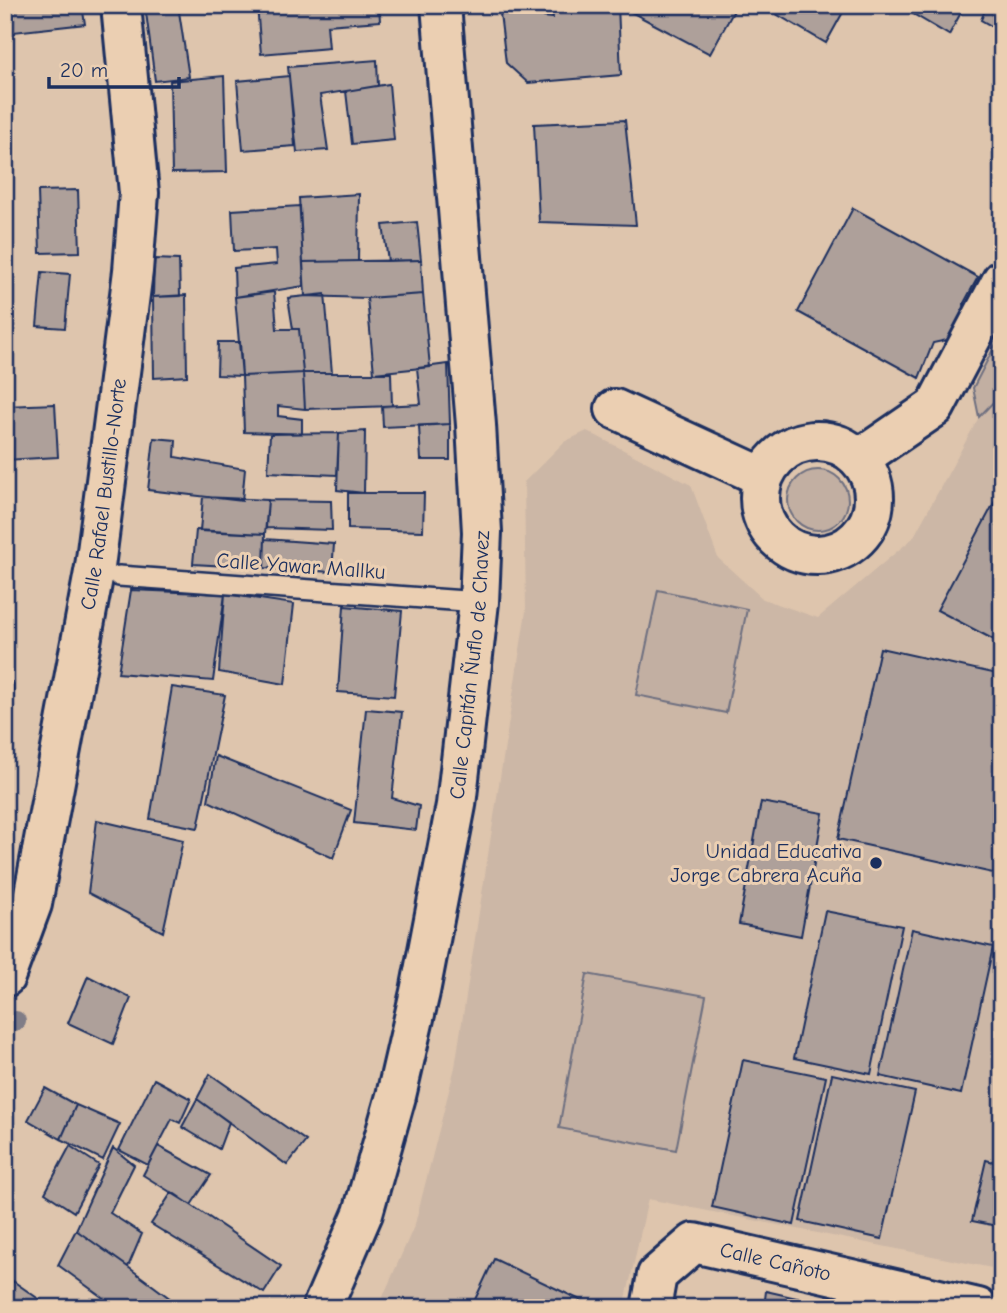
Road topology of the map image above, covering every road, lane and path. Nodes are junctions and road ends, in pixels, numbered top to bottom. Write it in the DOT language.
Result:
graph roads {
  1 [pos="121,5"];
  2 [pos="441,5"];
  3 [pos="1002,280"];
  4 [pos="615,409"];
  5 [pos="859,459"];
  6 [pos="763,477"];
  7 [pos="120,576"];
  8 [pos="480,602"];
  9 [pos="5,977"];
  10 [pos="322,1308"];
  11 [pos="651,1308"];
  12 [pos="978,1308"];
  1 -- 9 [label="street, Calle Rafael Bustillo-Norte"];
  2 -- 8 [label="street, Calle Capitán Ñuflo de Chavez"];
  3 -- 5 [label="street"];
  4 -- 6 [label="street"];
  5 -- 6 [label="street"];
  5 -- 6 [label="street"];
  7 -- 8 [label="lane, Calle Yawar Mallku"];
  8 -- 10 [label="street, Calle Capitán Ñuflo de Chavez"];
  11 -- 12 [label="street, Calle Cañoto"];
}
